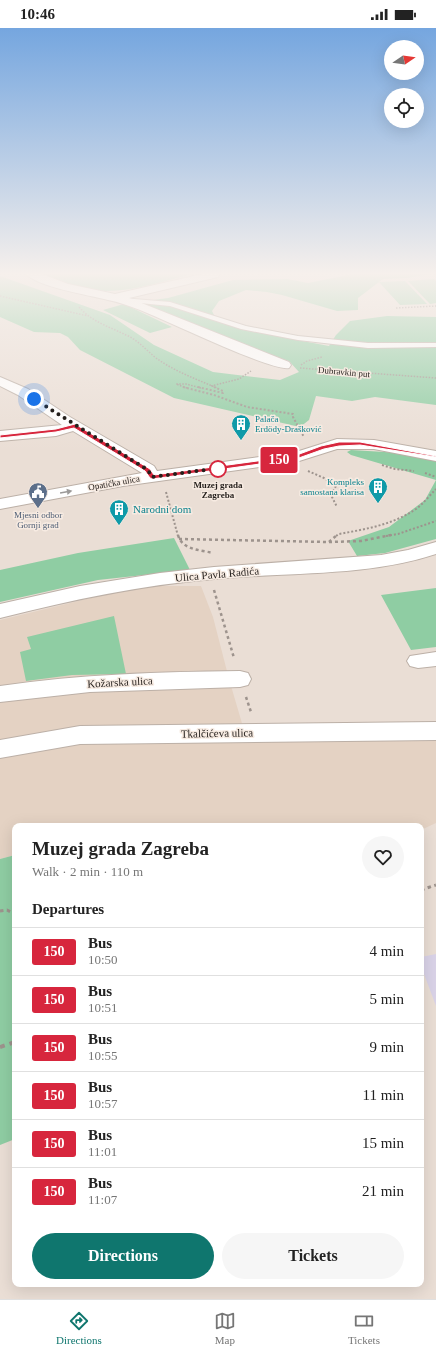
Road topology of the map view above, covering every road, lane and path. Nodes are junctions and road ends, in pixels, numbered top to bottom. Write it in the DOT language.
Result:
graph roads {
  1 [pos="119,332"];
  2 [pos="198,332"];
  3 [pos="267,332"];
  4 [pos="436,345"];
  5 [pos="327,356"];
  6 [pos="289,366"];
  7 [pos="254,370"];
  8 [pos="436,378"];
  9 [pos="0,382"];
  10 [pos="211,386"];
  11 [pos="75,426"];
  12 [pos="0,436"];
  13 [pos="323,448"];
  14 [pos="436,456"];
  15 [pos="302,469"];
  16 [pos="152,477"];
  17 [pos="165,489"];
  18 [pos="436,489"];
  19 [pos="0,504"];
  20 [pos="337,507"];
  21 [pos="436,521"];
  22 [pos="179,539"];
  23 [pos="329,542"];
  24 [pos="436,548"];
  25 [pos="216,554"];
  26 [pos="0,611"];
  27 [pos="240,679"];
  28 [pos="0,694"];
  29 [pos="436,731"];
  30 [pos="0,749"];
  31 [pos="436,885"];
  32 [pos="424,889"];
  33 [pos="0,911"];
  34 [pos="12,912"];
  35 [pos="12,1043"];
  36 [pos="0,1047"];
  1 -- 10 [label="path"];
  2 -- 6 [label="street"];
  3 -- 4 [label="lane"];
  5 -- 6 [label="path"];
  6 -- 8 [label="path, Dubravkin put"];
  7 -- 10 [label="path"];
  9 -- 11 [label="street"];
  10 -- 13 [label="path"];
  11 -- 12 [label="street"];
  11 -- 16 [label="street"];
  13 -- 14 [label="street, Opatička ulica"];
  13 -- 16 [label="street, Opatička ulica"];
  15 -- 20 [label="path"];
  19 -- 16 [label="street, Opatička ulica, one-way"];
  17 -- 22 [label="path"];
  18 -- 23 [label="path"];
  21 -- 23 [label="path"];
  22 -- 23 [label="path"];
  22 -- 25 [label="path"];
  24 -- 26 [label="street, Ulica Pavla Radića"];
  27 -- 28 [label="street, Kožarska ulica"];
  29 -- 30 [label="street, Tkalčićeva ulica"];
  31 -- 32 [label="path"];
  33 -- 34 [label="path"];
  35 -- 36 [label="path"];
}
